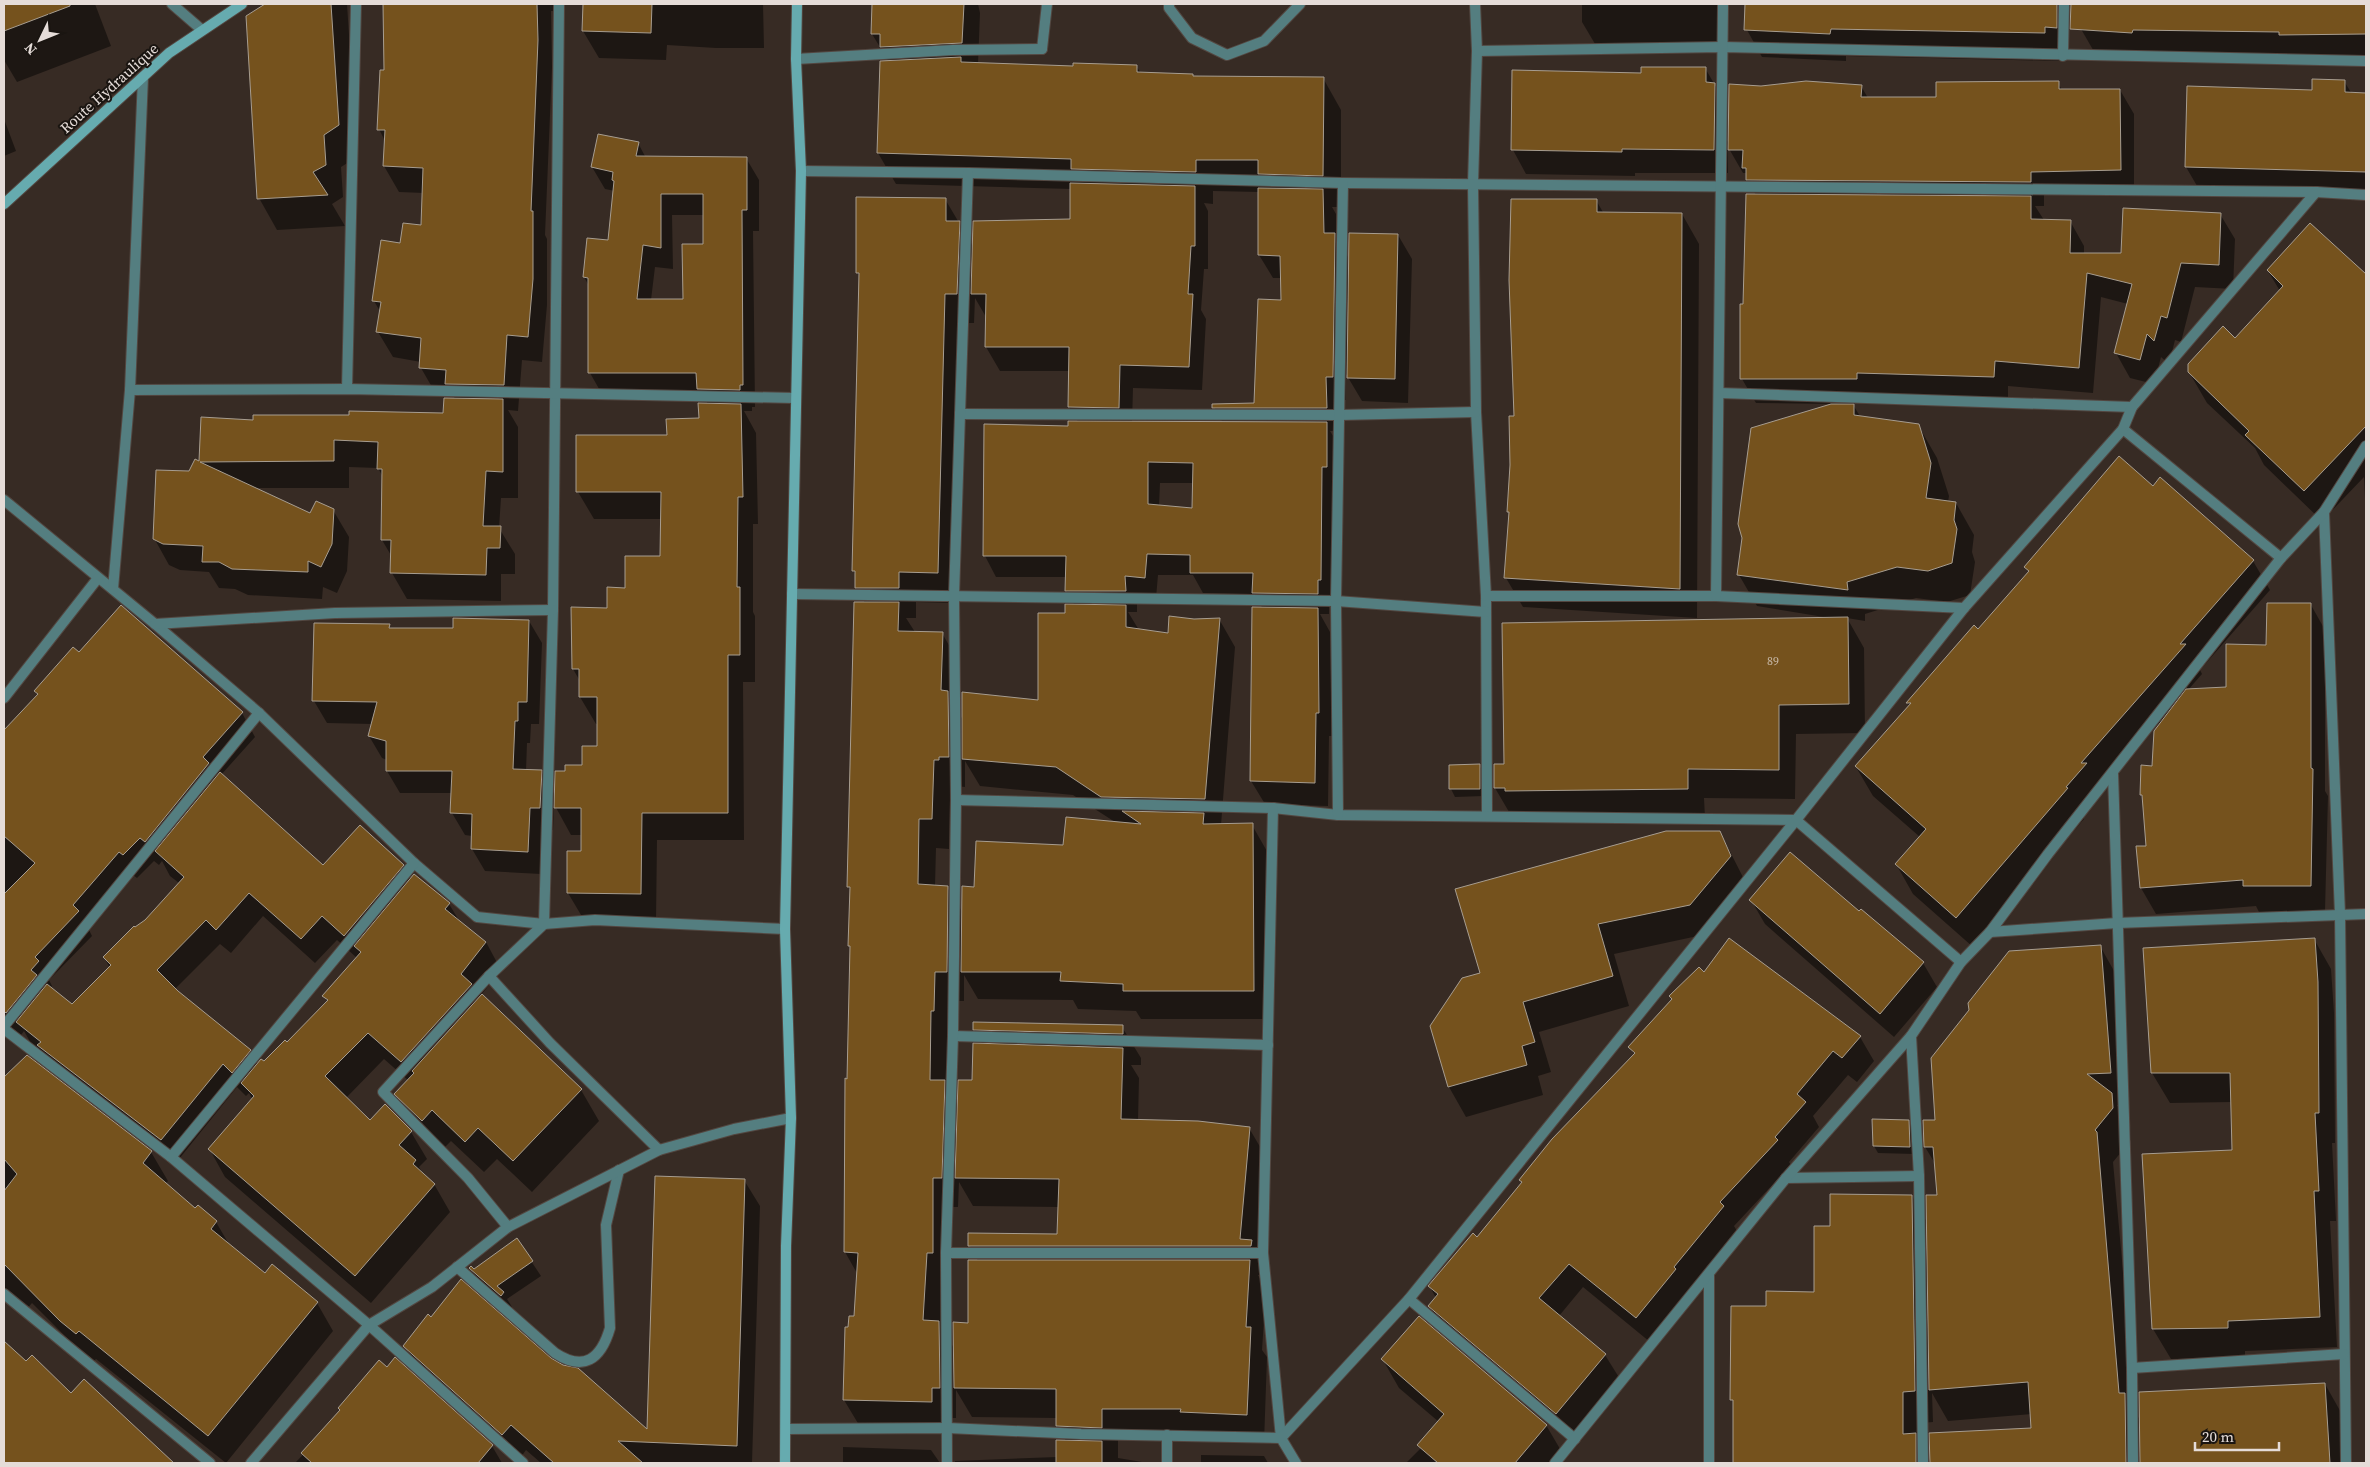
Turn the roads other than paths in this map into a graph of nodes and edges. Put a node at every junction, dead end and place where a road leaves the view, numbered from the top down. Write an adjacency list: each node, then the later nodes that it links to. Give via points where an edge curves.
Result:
1 (172, 4): 12 (street)
2 (242, 4): 12 (main road, Route Hydraulique)
3 (356, 4): 27 (street)
4 (559, 4): 30 (street)
5 (797, 4): 16 (main road)
6 (1047, 4): 16 (street, via 1042,49)
7 (1169, 4): 8 (street, via 1192,38 1227,55 1264,41)
8 (1300, 4)
9 (1475, 4): 14 (street)
10 (1723, 4): 13 (street)
11 (2064, 4): 15 (street)
12 (202, 30): 18 (main road, Route Hydraulique, via 169,53)
13 (1722, 47): 14 (street); 15 (street); 23 (street)
14 (1477, 51): 22 (street)
15 (2063, 56): 17 (street)
16 (796, 58): 19 (main road)
17 (2366, 61)
18 (143, 77): 26 (main road, Route Hydraulique); 28 (street)
19 (801, 171): 20 (street); 31 (main road)
20 (968, 173): 21 (street); 34 (street)
21 (1343, 183): 22 (street); 35 (street)
22 (1473, 184): 23 (street); 33 (street)
23 (1722, 188): 24 (street); 29 (street)
24 (2316, 192): 25 (street); 32 (street)
25 (2366, 195)
26 (4, 204)
27 (347, 389): 28 (street); 30 (street)
28 (130, 390): 42 (street)
29 (1718, 393): 32 (street); 46 (street)
30 (555, 394): 31 (street); 49 (street)
31 (795, 398): 43 (main road)
32 (2132, 407): 36 (street)
33 (1476, 412): 35 (street); 45 (street)
34 (960, 414): 35 (street); 44 (street)
35 (1339, 415): 47 (street)
36 (2123, 429): 40 (street); 48 (street)
37 (2366, 446): 39 (street)
38 (4, 500): 41 (street)
39 (2324, 512): 40 (street); 61 (street)
40 (2281, 558): 54 (street)
41 (98, 578): 42 (street); 52 (street)
42 (113, 589): 51 (street)
43 (792, 594): 44 (street); 65 (main road)
44 (954, 596): 47 (street); 55 (street)
45 (1486, 596): 46 (street); 50 (street)
46 (1716, 596): 48 (street)
47 (1336, 602): 50 (street); 57 (street)
48 (1964, 608): 59 (street)
49 (552, 610): 51 (street, via 335,613); 64 (street)
50 (1486, 612): 58 (street)
51 (155, 624): 53 (street)
52 (4, 698)
53 (259, 714): 60 (street); 69 (street)
54 (2113, 772): 63 (street); 66 (street)
55 (956, 800): 56 (street); 70 (street)
56 (1273, 808): 57 (street); 72 (street)
57 (1338, 815): 58 (street)
58 (1486, 816): 59 (street)
59 (1796, 820): 67 (street); 85 (street)
60 (414, 863): 64 (street, via 477,917); 75 (street)
61 (2340, 914): 62 (street); 63 (street); 87 (street)
62 (2366, 914)
63 (2117, 923): 66 (street); 88 (street)
64 (544, 924): 65 (street, via 595,920); 68 (street)
65 (785, 929): 73 (main road)
66 (1990, 932): 67 (street)
67 (1962, 962): 71 (street)
68 (489, 976): 74 (street, via 550,1043); 79 (street, via 383,1092 468,1178)
69 (4, 1027): 75 (street)
70 (953, 1036): 72 (street); 80 (street)
71 (1911, 1036): 77 (street); 78 (street)
72 (1268, 1045): 81 (street)
73 (792, 1118): 74 (street, via 734,1129); 90 (main road, via 786,1246)
74 (659, 1150): 76 (street)
75 (171, 1157): 86 (street)
76 (619, 1170): 79 (street); 82 (street, via 606,1225 610,1328 606,1343 588,1360 578,1363 567,1361 555,1353)
77 (1919, 1176): 78 (street); 103 (street)
78 (1786, 1178): 83 (street)
79 (508, 1227): 82 (street)
80 (946, 1253): 81 (street); 89 (street)
81 (1263, 1253): 92 (street)
82 (457, 1267): 86 (street, via 432,1287)
83 (1709, 1275): 93 (street); 102 (street)
84 (4, 1294): 94 (street)
85 (1408, 1300): 92 (street); 93 (street)
86 (369, 1325): 95 (street); 96 (street)
87 (2344, 1354): 88 (street); 105 (street)
88 (2132, 1368): 104 (street)
89 (948, 1428): 90 (street); 91 (street); 98 (street)
90 (786, 1429): 97 (main road)
91 (1167, 1435): 92 (street); 99 (street)
92 (1281, 1438): 100 (street)
93 (1575, 1439): 101 (street)
94 (210, 1463)
95 (251, 1463)
96 (523, 1463)
97 (785, 1463)
98 (947, 1463)
99 (1167, 1463)
100 (1296, 1463)
101 (1555, 1463)
102 (1709, 1463)
103 (1923, 1463)
104 (2133, 1463)
105 (2346, 1463)

